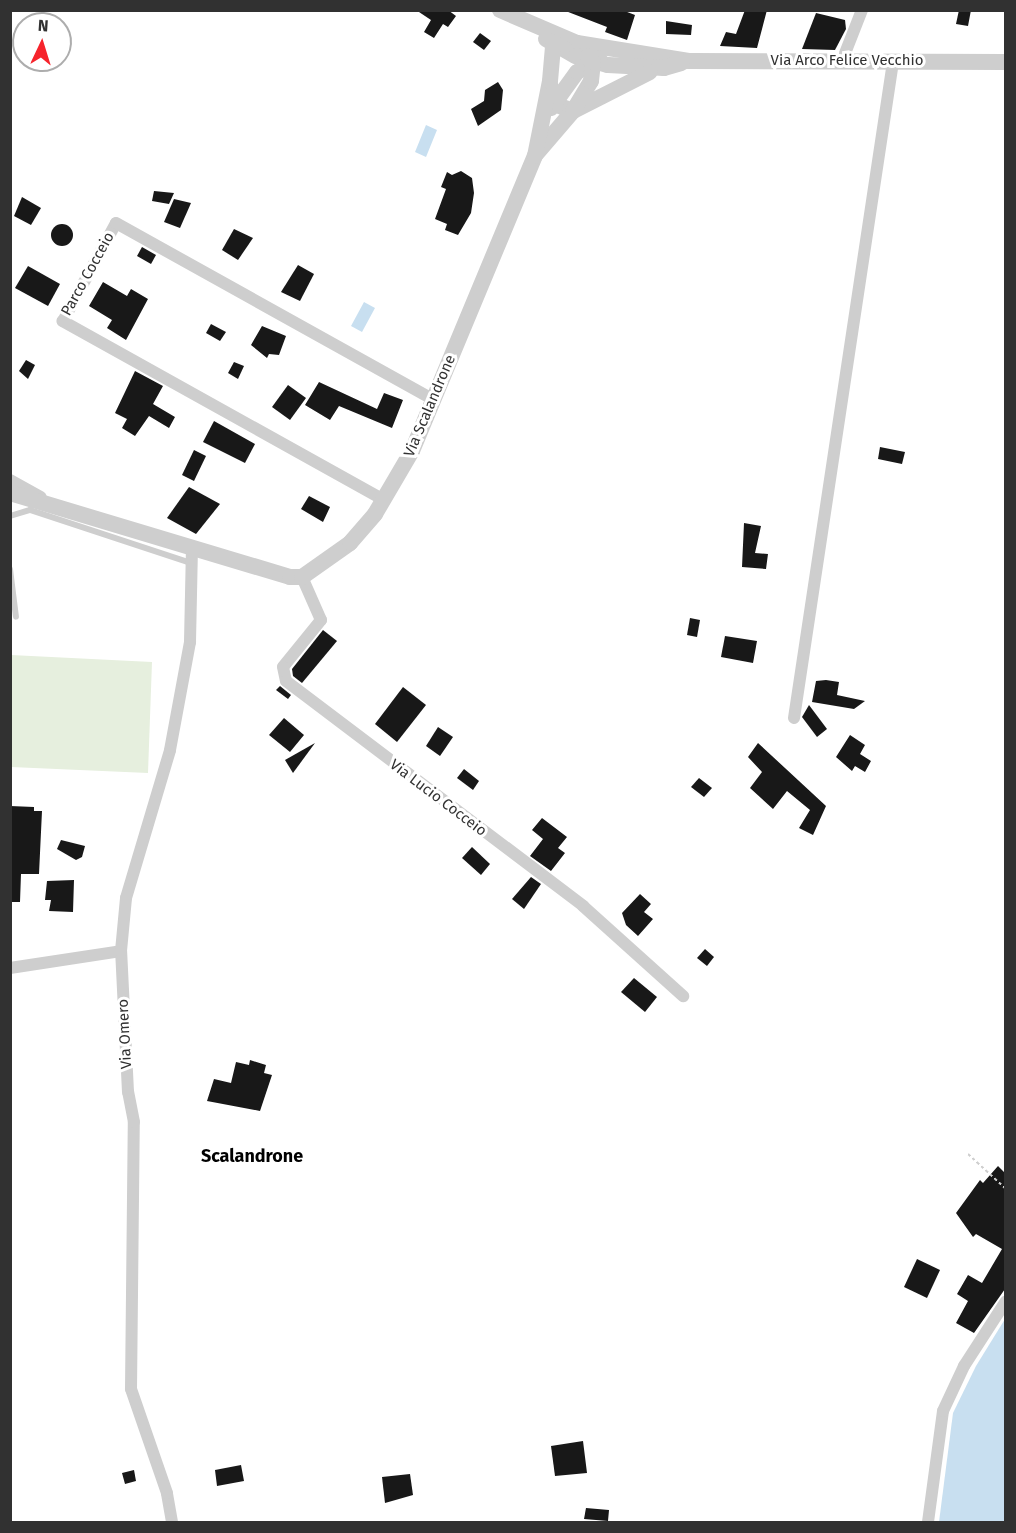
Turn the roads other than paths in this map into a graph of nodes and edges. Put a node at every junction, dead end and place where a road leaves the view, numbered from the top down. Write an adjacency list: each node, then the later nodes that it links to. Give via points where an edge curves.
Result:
1 (500, 10): 3 (street)
2 (862, 10): 8 (street)
3 (532, 27): 4 (street); 5 (street)
4 (577, 43): 6 (street); 9 (street)
5 (553, 44): 9 (street); 13 (street)
6 (635, 55): 7 (street); 9 (street)
7 (689, 61): 8 (street, Via Arco Felice Vecchio); 12 (street)
8 (842, 61): 10 (street, Via Arco Felice Vecchio)
9 (593, 62): 12 (street); 14 (street, via 577,72); 15 (street, via 591,81)
10 (893, 62): 11 (street, Via Arco Felice Vecchio); 28 (street)
11 (1005, 62)
12 (664, 68): 15 (street, via 638,76)
13 (550, 81): 14 (street); 16 (street)
14 (555, 101): 15 (street, via 561,110); 16 (street)
15 (573, 111): 17 (street)
16 (541, 128): 17 (street)
17 (535, 156): 18 (street, Via Scalandrone)
18 (434, 400): 21 (street, Via Scalandrone, via 412,451); 21 (street, Parco Cocceio, via 116,223 63,321)
19 (10, 480): 22 (street)
20 (10, 492): 22 (street)
21 (384, 500): 26 (street, Via Scalandrone, via 350,543)
22 (49, 502): 24 (street)
23 (10, 516): 24 (lane, via 30,510)
24 (192, 555): 26 (street); 29 (street, Via Omero, via 190,642 170,750 126,898)
25 (10, 569): 27 (lane)
26 (302, 577): 31 (street, Via Lucio Cocceio, via 321,620 283,668 286,681 583,906)
27 (16, 617)
28 (794, 718)
29 (121, 951): 30 (street); 33 (street, Via Omero, via 128,1092 134,1122 131,1389 167,1493)
30 (10, 968)
31 (683, 996)
32 (1005, 1301): 34 (street, via 964,1366 943,1411)
33 (172, 1522)
34 (928, 1522)

